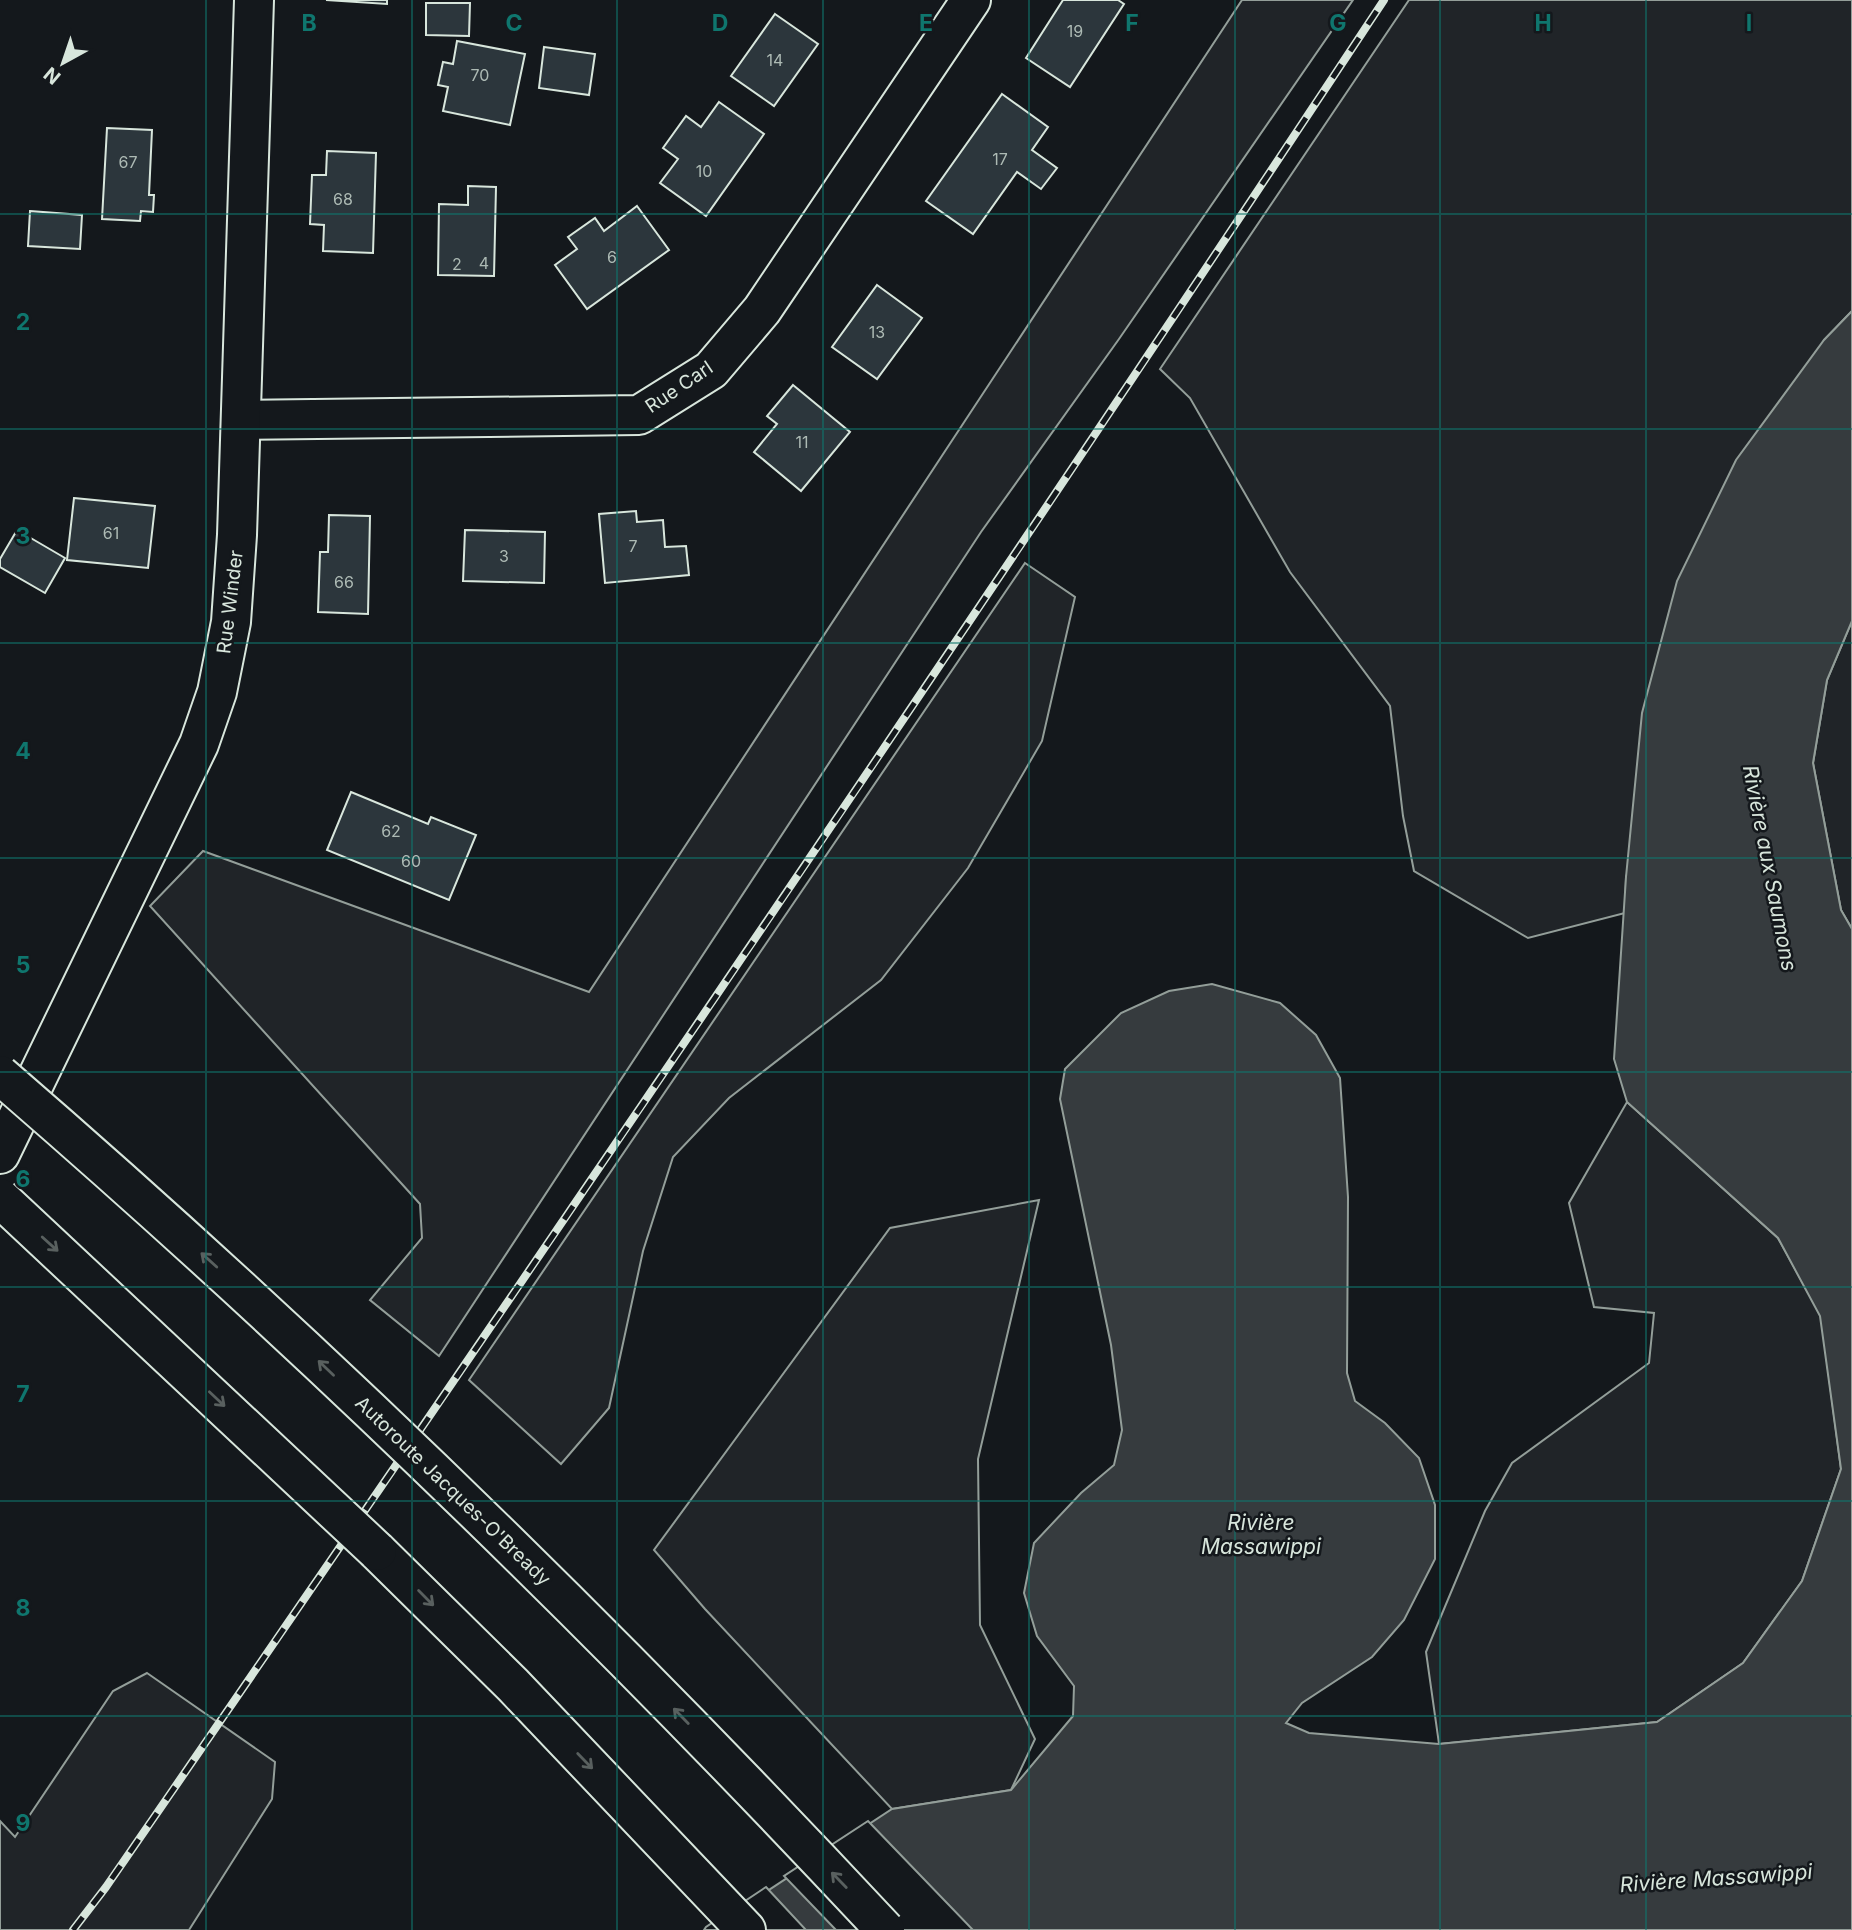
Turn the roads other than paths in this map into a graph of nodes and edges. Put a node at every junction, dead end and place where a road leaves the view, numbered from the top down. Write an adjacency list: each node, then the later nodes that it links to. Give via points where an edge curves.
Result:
1 (254, 0): 3 (main road, Rue Winder)
2 (971, 0): 3 (main road, Rue Carl, via 762,310 710,370 639,415)
3 (242, 420): 5 (main road, Rue Winder, via 231,622 217,692 164,821)
4 (0, 1074): 8 (main road, Autoroute Jacques-O'Bready, one-way to 4, bridge, via 494,1529 259,1306)
5 (0, 1154)
6 (0, 1198): 7 (main road, one-way to 7, bridge, via 412,1584)
7 (746, 1930)
8 (885, 1930)

